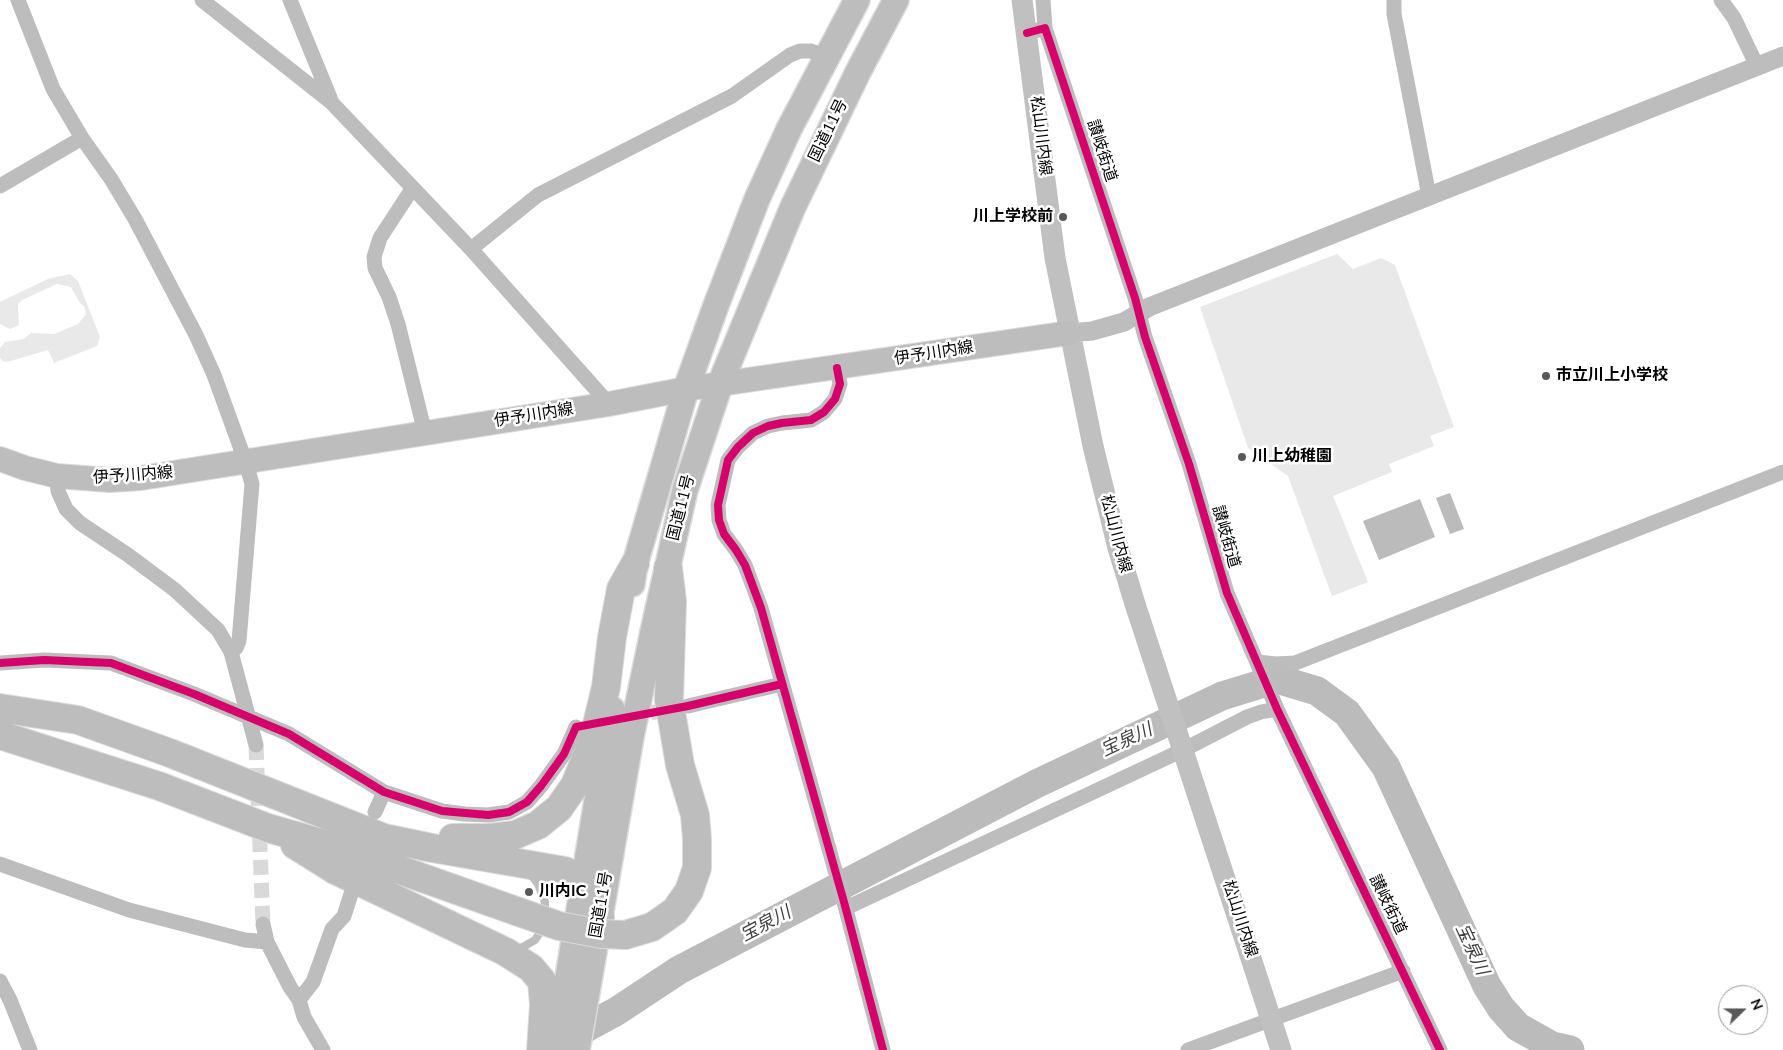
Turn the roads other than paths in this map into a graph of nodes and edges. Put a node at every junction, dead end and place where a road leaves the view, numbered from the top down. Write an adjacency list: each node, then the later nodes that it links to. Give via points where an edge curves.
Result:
1 (18, 0): 15 (street, via 53,89)
2 (202, 0): 14 (street)
3 (290, 0): 14 (street)
4 (857, 0): 12 (highway, 国道11号)
5 (896, 0): 23 (highway, 国道11号, via 792,209)
6 (1022, 0): 10 (main road, 松山川内線)
7 (1042, 0): 10 (street, 讃岐街道)
8 (1394, 0): 18 (street)
9 (1720, 0): 13 (street, via 1734,18)
10 (1036, 30): 20 (street, 讃岐街道); 21 (main road, 松山川内線, via 1055,258)
11 (1783, 56): 13 (street)
12 (826, 57): 19 (street, via 811,51 790,55 732,96 538,195); 24 (highway, 国道11号, via 757,199)
13 (1757, 66): 18 (street)
14 (331, 102): 17 (street)
15 (82, 138): 16 (street); 28 (street, via 135,219 196,335)
16 (0, 186)
17 (412, 189): 19 (street); 26 (street, via 380,238 374,257 375,268 398,324)
18 (1429, 196): 20 (street)
19 (471, 250): 25 (street)
20 (1140, 313): 21 (street, via 1124,322 1092,331); 35 (street, 讃岐街道, via 1227,593)
21 (1069, 333): 22 (main road, 伊予川内線); 45 (main road, 松山川内線, via 1092,446 1118,548)
22 (837, 368): 23 (main road, 伊予川内線); 36 (street, via 840,384 835,399 824,412 811,420 768,426 753,433 738,447 728,460 718,505 724,534 753,584)
23 (720, 384): 24 (main road, 伊予川内線); 32 (highway, 国道11号, via 686,490)
24 (686, 389): 25 (main road, 伊予川内線); 31 (highway, 国道11号)
25 (609, 404): 26 (main road, 伊予川内線)
26 (425, 433): 28 (main road, 伊予川内線)
27 (0, 459): 30 (main road, 伊予川内線)
28 (246, 463): 30 (main road, 伊予川内線, via 141,478 110,480); 33 (street, via 252,484 239,641)
29 (1783, 472): 35 (street, via 1301,660)
30 (57, 476): 33 (street, via 58,491 66,509 80,523 175,590 218,630)
31 (635, 564): 50 (highway, via 621,589 606,687 593,741 575,785 559,808 538,825 515,835); 53 (highway, 国道11号)
32 (668, 568): 49 (highway, bridge, via 672,601 669,700 680,765 695,815 697,868 689,891 675,911 652,927 625,935 559,926 338,848); 56 (highway, 国道11号, via 631,737)
33 (231, 652): 40 (street)
34 (0, 663): 40 (street, via 44,660 111,663)
35 (1258, 666): 38 (street, 讃岐街道)
36 (782, 684): 37 (street); 55 (street)
37 (688, 706)
38 (1276, 706): 45 (street); 60 (street, 讃岐街道)
39 (0, 708): 50 (highway, via 78,720)
40 (249, 716): 44 (street); 47 (street, via 289,734)
41 (576, 727): 47 (street, via 564,754 541,786 527,802 509,812 488,816 442,811)
42 (0, 735): 43 (highway)
43 (36, 745): 46 (highway); 49 (highway, via 159,786)
44 (256, 745)
45 (1181, 745): 55 (street); 63 (main road, 松山川内線)
46 (0, 748)
47 (384, 792): 48 (street)
48 (375, 812)
49 (268, 828): 59 (highway, via 335,870)
50 (384, 838): 51 (highway)
51 (516, 861): 53 (highway, via 565,871); 59 (lane, via 538,884 544,902 545,925 535,940)
52 (0, 864): 58 (street, via 129,910 245,940)
53 (583, 879): 56 (highway, via 596,892); 64 (highway, 国道11号)
54 (351, 894): 62 (street, via 344,916 332,929 313,982)
55 (845, 905): 68 (street)
56 (600, 918): 67 (highway, 国道11号)
57 (264, 924): 58 (street)
58 (267, 942): 62 (street)
59 (506, 952): 64 (highway, via 532,968 542,981)
60 (1403, 971): 63 (street); 71 (street, 讃岐街道)
61 (0, 981): 65 (street)
62 (299, 1000): 66 (street, via 304,1017)
63 (1272, 1020): 69 (street); 70 (main road, 松山川内線)
64 (549, 1042)
65 (30, 1050)
66 (323, 1050)
67 (577, 1050)
68 (883, 1050)
69 (1188, 1050)
70 (1281, 1050)
71 (1440, 1050)

